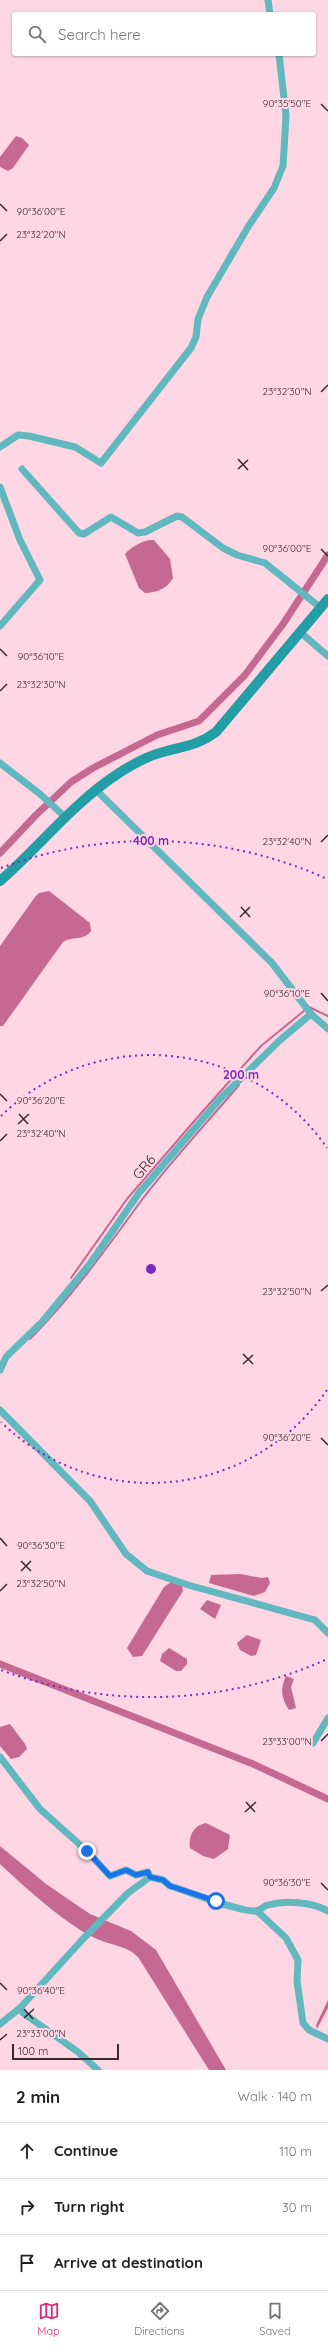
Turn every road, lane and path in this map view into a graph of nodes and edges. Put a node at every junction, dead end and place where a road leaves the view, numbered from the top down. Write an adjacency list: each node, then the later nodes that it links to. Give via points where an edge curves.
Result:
1 (268, 0): 2 (street)
2 (270, 12)
3 (278, 56): 4 (street, via 286,116 281,172 274,188 248,227 201,309 196,337 191,348 101,463 75,447 30,436 18,435)
4 (0, 447)
5 (22, 469): 8 (street, via 79,533 84,534 111,517 138,533 178,516 182,517 223,548 264,563)
6 (0, 488): 9 (street, via 20,540 40,580)
7 (328, 599): 8 (main road)
8 (321, 608): 10 (main road)
9 (0, 626)
10 (300, 632): 11 (street); 13 (main road, via 210,736 194,745 141,760)
11 (328, 656)
12 (0, 763): 14 (street)
13 (96, 790): 14 (main road); 16 (street, via 272,963)
14 (63, 815): 15 (main road)
15 (0, 881)
16 (311, 1014): 17 (street); 18 (street, GR6, via 274,1046 188,1136 139,1194 89,1265 42,1322 6,1358)
17 (328, 1029)
18 (0, 1370)
19 (0, 1410): 20 (street, via 90,1501 126,1554 147,1571 314,1620)
20 (328, 1633)
21 (328, 1718): 22 (street)
22 (326, 1728): 23 (street)
23 (313, 1743)
24 (0, 1757): 25 (street, via 40,1809 87,1851 108,1874 113,1876 126,1870 136,1875 148,1872)
25 (150, 1877): 26 (street, via 232,1907); 28 (street, via 128,1893 104,1917)
26 (257, 1910): 27 (street, via 269,1904 282,1903 316,1906); 30 (street, via 286,1938 298,1960 297,1981 303,2022 309,2030)
27 (328, 1911)
28 (20, 2008): 29 (street); 31 (street, via 23,2013 78,2052)
29 (0, 2024)
30 (328, 2039)
31 (98, 2070)

